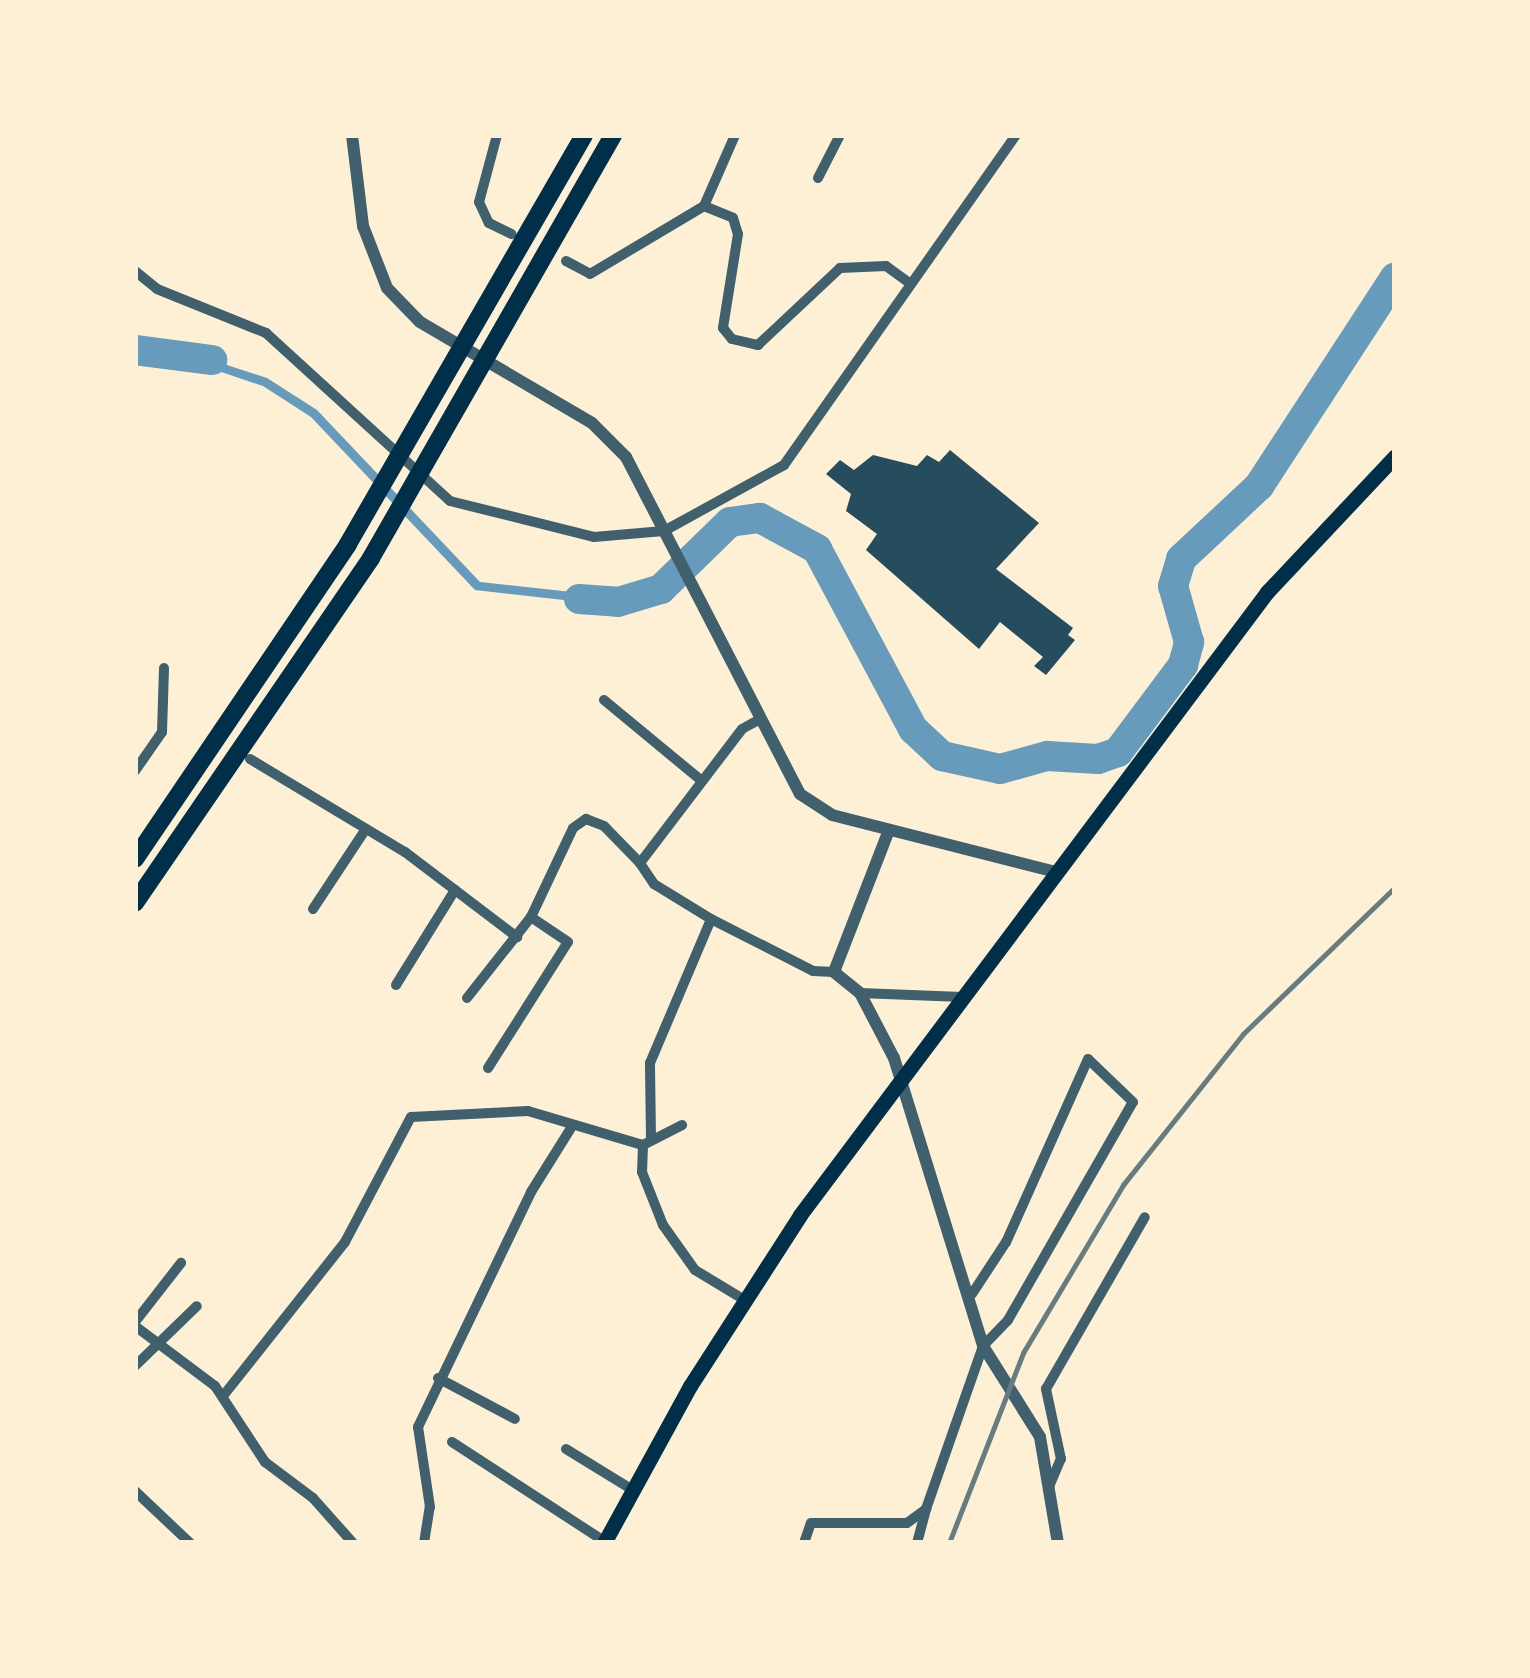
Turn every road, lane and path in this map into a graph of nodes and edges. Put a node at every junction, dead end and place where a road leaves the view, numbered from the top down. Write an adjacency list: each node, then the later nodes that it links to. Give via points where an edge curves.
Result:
1 (352, 135): 15 (street, via 363,226 387,288 420,322 592,423 626,457)
2 (497, 135): 10 (street, via 478,202 489,223)
3 (584, 135): 10 (highway)
4 (613, 135): 11 (highway)
5 (735, 135): 9 (street)
6 (840, 135): 8 (street)
7 (1016, 135): 13 (street, via 967,214)
8 (818, 178)
9 (704, 206): 11 (street, via 590,274); 13 (street, via 733,218 739,233 723,328 732,339 758,345 840,268 886,266)
10 (519, 239): 24 (highway, via 348,544)
11 (557, 260): 28 (highway, via 371,558)
12 (135, 271): 15 (street, via 157,289 266,333 450,501 594,537)
13 (909, 284): 15 (street, via 784,465)
14 (1395, 457): 26 (main road, via 1329,517 1267,592)
15 (667, 537): 18 (street)
16 (164, 668): 20 (street, via 162,732)
17 (604, 700): 21 (street)
18 (758, 720): 21 (street); 23 (street, via 800,794 832,815)
19 (250, 759): 22 (street)
20 (135, 771)
21 (702, 782): 25 (street)
22 (365, 830): 27 (street); 29 (street)
23 (889, 830): 26 (street); 33 (street)
24 (135, 859)
25 (640, 863): 30 (street, via 586,819 573,829); 31 (street, via 654,884)
26 (1055, 872): 36 (main road)
27 (455, 890): 32 (street); 34 (street)
28 (135, 903)
29 (313, 909)
30 (532, 917): 32 (street); 38 (street, via 568,942)
31 (711, 920): 33 (street, via 813,971); 42 (street, via 650,1063)
32 (517, 938): 37 (street)
33 (834, 972): 35 (street)
34 (395, 985)
35 (860, 993): 36 (street); 39 (street)
36 (962, 997): 39 (main road)
37 (467, 998)
38 (488, 1068)
39 (902, 1078): 45 (street); 46 (main road)
40 (682, 1125): 42 (street)
41 (571, 1128): 42 (street); 52 (street); 53 (street, via 528,1111 412,1117 345,1242)
42 (647, 1142): 46 (street, via 642,1172 662,1225 695,1270)
43 (1145, 1217): 58 (street, via 1046,1389 1061,1459)
44 (181, 1263): 48 (street)
45 (972, 1294): 50 (street); 50 (street, via 1006,1242 1088,1059 1133,1102 1008,1320)
46 (743, 1299): 57 (main road)
47 (197, 1306): 49 (street)
48 (135, 1324): 49 (street)
49 (158, 1342): 51 (street); 53 (street)
50 (983, 1346): 58 (street, via 1029,1420 1047,1462); 60 (street)
51 (135, 1366)
52 (438, 1378): 54 (street); 64 (street, via 418,1427 430,1507)
53 (223, 1396): 63 (street, via 265,1462 314,1498)
54 (515, 1419)
55 (452, 1442): 61 (street)
56 (566, 1449): 57 (street)
57 (631, 1490): 61 (main road)
58 (1047, 1490): 67 (street)
59 (135, 1491): 62 (street)
60 (926, 1509): 65 (street, via 907,1523 811,1523); 66 (street)
61 (605, 1542)
62 (190, 1543)
63 (352, 1543)
64 (424, 1543)
65 (803, 1543)
66 (917, 1543)
67 (1058, 1543)

